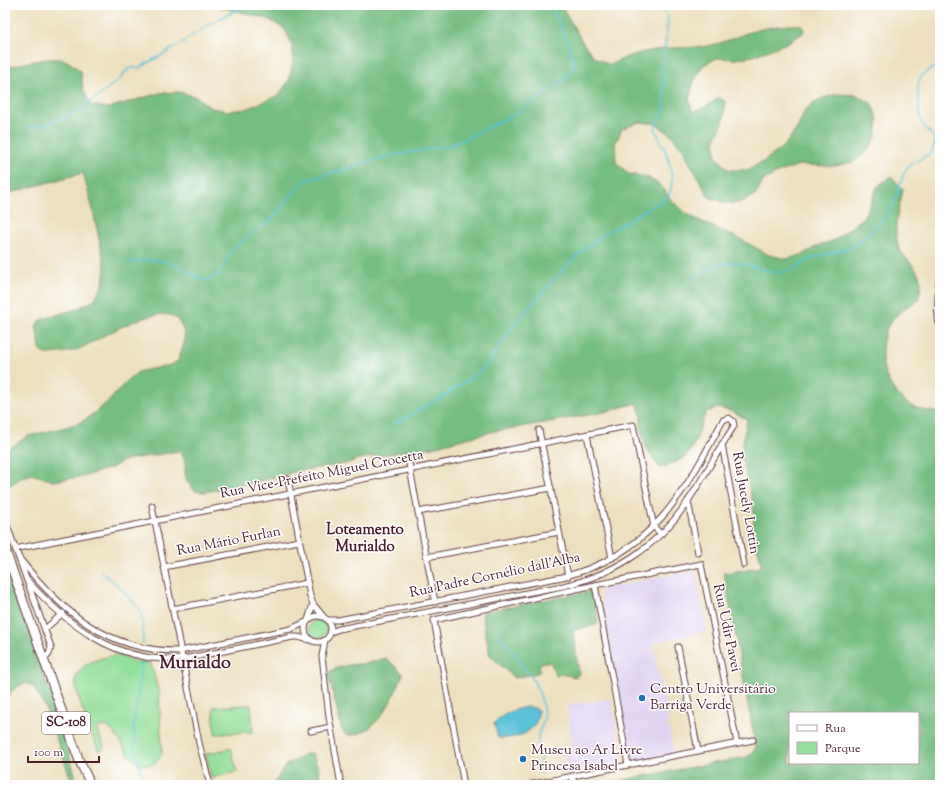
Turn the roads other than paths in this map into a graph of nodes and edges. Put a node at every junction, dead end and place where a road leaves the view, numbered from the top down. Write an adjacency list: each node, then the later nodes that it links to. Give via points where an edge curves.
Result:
1 (940, 285): 2 (main road)
2 (940, 322)
3 (539, 430): 5 (street)
4 (587, 435): 5 (street, Rua Vice-Prefeito Miguel Crocetta); 17 (street, Rua Vice-Prefeito Miguel Crocetta, via 633,425); 26 (street)
5 (542, 444): 8 (street, Rua Vice-Prefeito Miguel Crocetta); 10 (street)
6 (722, 444): 12 (street, Rua Padre Cornélio dall'Alba); 17 (street, Rua Padre Cornélio dall'Alba, via 734,426 730,418 723,420 684,490); 27 (street, Rua Jucely Lottin)
7 (408, 458): 8 (street)
8 (410, 470): 11 (street, Rua Vice-Prefeito Miguel Crocetta); 14 (street)
9 (288, 479): 11 (street)
10 (550, 488): 14 (street); 18 (street)
11 (290, 494): 16 (street, Rua Vice-Prefeito Miguel Crocetta); 20 (street)
12 (688, 501): 19 (street, Rua Padre Cornélio dall'Alba); 23 (street)
13 (152, 506): 16 (street)
14 (418, 512): 24 (street)
15 (5, 520): 22 (street)
16 (155, 521): 22 (street, Rua Vice-Prefeito Miguel Crocetta); 28 (street)
17 (654, 527): 19 (street); 26 (street, Rua Padre Cornélio dall'Alba)
18 (559, 532): 24 (street); 29 (street)
19 (661, 534): 42 (street, Rua Padre Cornélio dall'Alba, via 623,564 583,581)
20 (299, 541): 28 (street, Rua Mário Furlan); 31 (street)
21 (5, 549): 49 (main road, SC-108)
22 (16, 549): 25 (street)
23 (698, 553)
24 (427, 557): 33 (street)
25 (19, 558): 30 (street); 35 (street)
26 (612, 558): 29 (street, Rua Padre Cornélio dall'Alba)
27 (744, 565)
28 (164, 566): 36 (street)
29 (568, 576): 33 (street, Rua Padre Cornélio dall'Alba)
30 (27, 580): 37 (street); 41 (street)
31 (307, 583): 34 (street); 36 (street)
32 (595, 585): 53 (street, Rua Udir Pavei, via 701,564); 55 (street); 60 (street, via 434,620)
33 (435, 602): 39 (street, Rua Padre Cornélio dall'Alba)
34 (313, 604): 38 (street); 40 (street)
35 (66, 609): 37 (street); 46 (street, via 88,626 119,641 154,650)
36 (172, 609): 46 (street)
37 (61, 615): 41 (street); 48 (street, via 95,639 112,647 152,658)
38 (322, 616): 39 (street); 40 (street, via 313,616)
39 (328, 620): 42 (street)
40 (307, 621): 43 (street, via 305,632); 46 (street, via 291,629)
41 (45, 630): 49 (street, via 51,647)
42 (331, 632): 44 (street)
43 (312, 640): 44 (street); 47 (street); 48 (street, via 293,637)
44 (325, 640): 47 (street)
45 (678, 647): 54 (street)
46 (180, 651): 48 (street)
47 (322, 656): 50 (street)
48 (182, 659): 58 (street)
49 (44, 660): 57 (main road, SC-108, via 79,760)
50 (331, 727): 51 (street); 59 (street)
51 (311, 731)
52 (753, 740): 53 (street)
53 (737, 743): 54 (street)
54 (698, 751): 55 (street)
55 (628, 765): 56 (street)
56 (572, 776): 61 (street); 62 (street)
57 (91, 785)
58 (210, 785)
59 (341, 785)
60 (464, 785)
61 (528, 785)
62 (575, 785)

